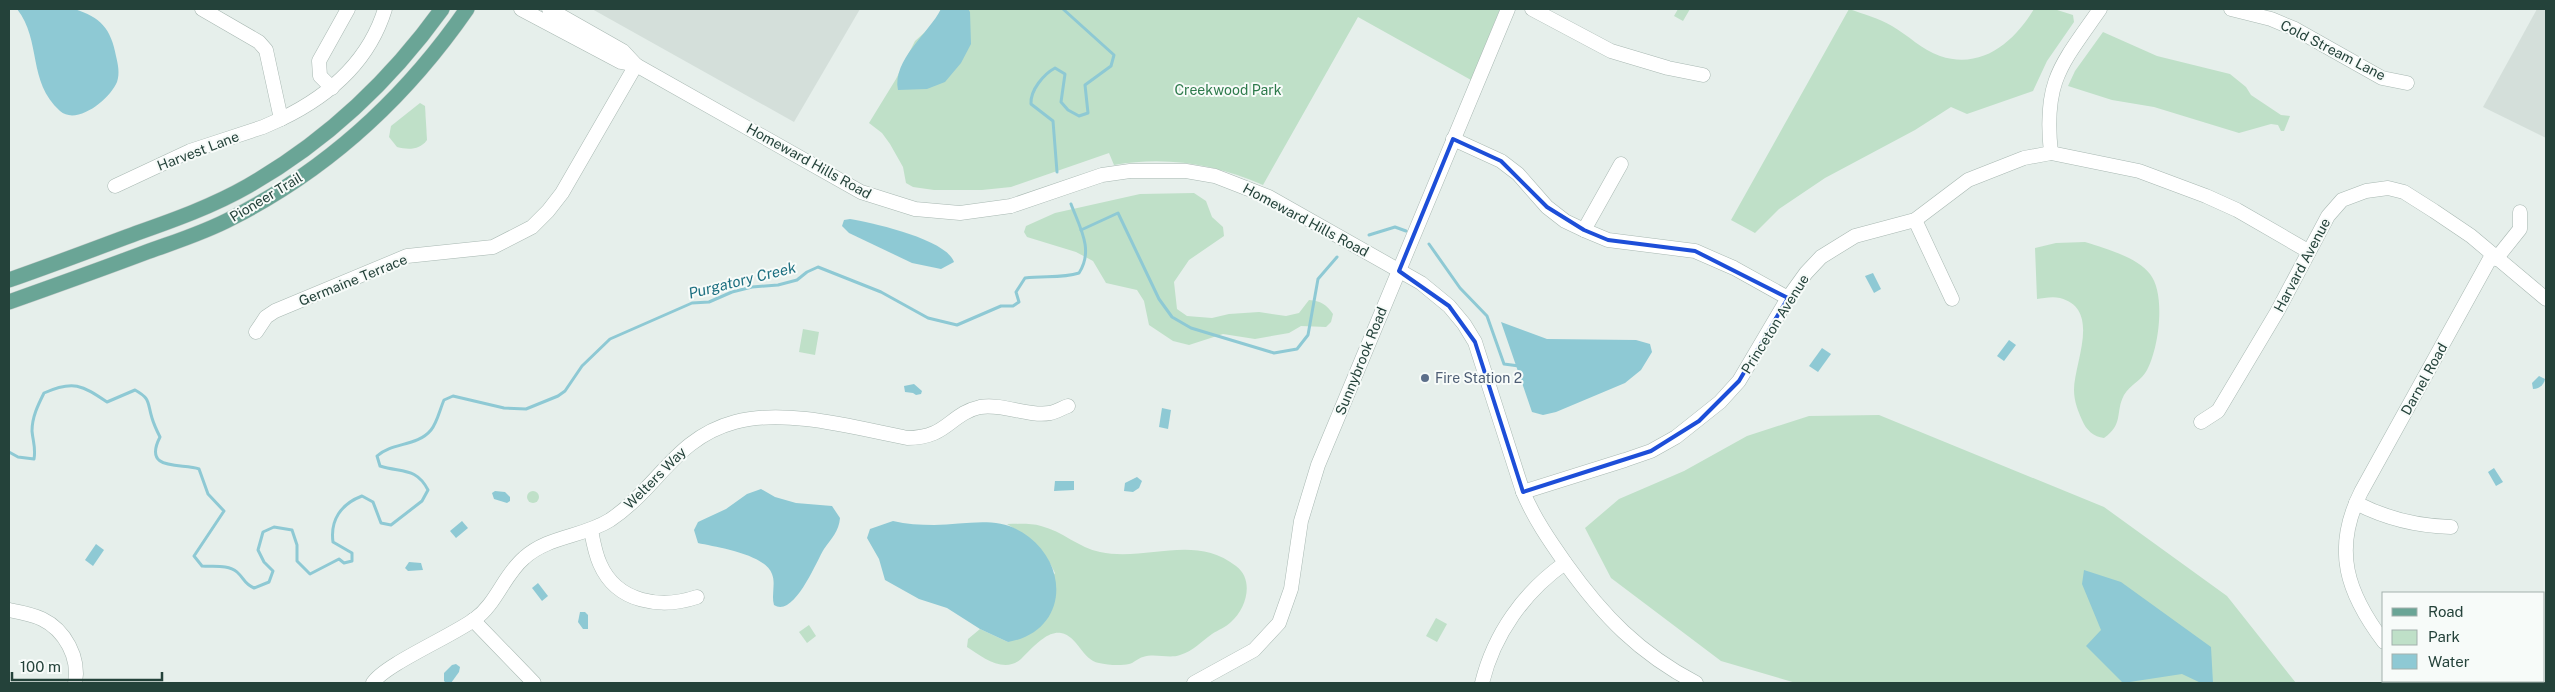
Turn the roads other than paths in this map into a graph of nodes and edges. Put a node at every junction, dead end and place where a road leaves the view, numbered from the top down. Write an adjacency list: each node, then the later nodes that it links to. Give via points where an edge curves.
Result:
1 (202, 9): 16 (street, via 259,42 266,50)
2 (348, 9): 15 (street, via 319,62 320,76)
3 (385, 9): 15 (street, Harvest Lane, via 363,53)
4 (442, 9): 27 (main road, Pioneer Trail, via 385,79 336,126 247,187 200,210)
5 (467, 9): 31 (main road, Pioneer Trail, via 433,55 388,106 339,149 282,189 232,218 187,238)
6 (521, 9): 12 (street, Homeward Hills Road, via 621,62)
7 (549, 9): 12 (street, Homeward Hills Road, via 623,51)
8 (1508, 9): 17 (street, Sunnybrook Road)
9 (1532, 9): 13 (street, via 1611,51)
10 (2100, 9): 18 (street, via 2066,57 2052,88 2047,123)
11 (2231, 9): 14 (street, Cold Stream Lane, via 2295,29 2382,78)
12 (636, 65): 26 (street, Homeward Hills Road, via 841,182 897,204 936,211 977,212 1011,206 1102,176 1130,171 1186,171 1215,176 1269,197); 32 (street, Germaine Terrace, via 562,193 532,227 493,247 406,256 275,311 266,317)
13 (1702, 75)
14 (2407, 83)
15 (332, 88): 16 (street, Harvest Lane, via 314,102)
16 (281, 119): 20 (street, Harvest Lane, via 190,151)
17 (1453, 140): 23 (street, via 1501,161 1518,174 1547,208); 26 (street, Sunnybrook Road)
18 (2051, 153): 22 (street, Princeton Avenue, via 2024,158 1968,180); 24 (street, Princeton Avenue, via 2139,171 2206,196)
19 (1620, 164): 23 (street)
20 (115, 186)
21 (2520, 212): 25 (street, Darnel Road, via 2520,229)
22 (1915, 220): 28 (street, Princeton Avenue, via 1856,236 1837,246 1821,257); 29 (street)
23 (1584, 230): 28 (street, via 1608,240 1695,251)
24 (2308, 251): 25 (street, Harvard Avenue, via 2328,216 2342,200 2366,191 2388,188 2404,192 2447,218); 34 (street, Harvard Avenue, via 2277,312 2218,411)
25 (2494, 257): 30 (street); 36 (street, Darnel Road)
26 (1399, 271): 35 (street, Homeward Hills Road, via 1427,287 1449,306 1475,342); 47 (street, Sunnybrook Road, via 1308,492 1291,589 1279,624 1254,650)
27 (9, 280)
28 (1788, 298): 35 (street, Princeton Avenue, via 1739,380 1699,421 1651,451)
29 (1952, 299)
30 (2546, 299)
31 (9, 302)
32 (256, 332)
33 (1068, 406): 38 (street, Welters Way, via 1049,413 981,407 935,434 921,438 782,417 737,421 697,438 629,507)
34 (2201, 422)
35 (1523, 492): 39 (street, Homeward Hills Road, via 1532,514)
36 (2356, 503): 37 (street, via 2409,524); 43 (street, Darnel Road, via 2346,536 2350,582 2358,604)
37 (2452, 527)
38 (591, 530): 40 (street, via 600,564 608,577 630,596 657,604 672,604); 42 (street, Welters Way, via 534,550 518,564 480,616)
39 (1565, 563): 48 (street, via 1537,586 1505,627 1492,651); 49 (street, Homeward Hills Road, via 1602,612 1628,639)
40 (698, 597)
41 (9, 610): 44 (street, via 41,618 53,625 79,662)
42 (473, 620): 45 (street, Welters Way, via 383,672); 46 (street)
43 (2382, 639)
44 (75, 683)
45 (373, 683)
46 (534, 683)
47 (1194, 683)
48 (1482, 683)
49 (1696, 683)

